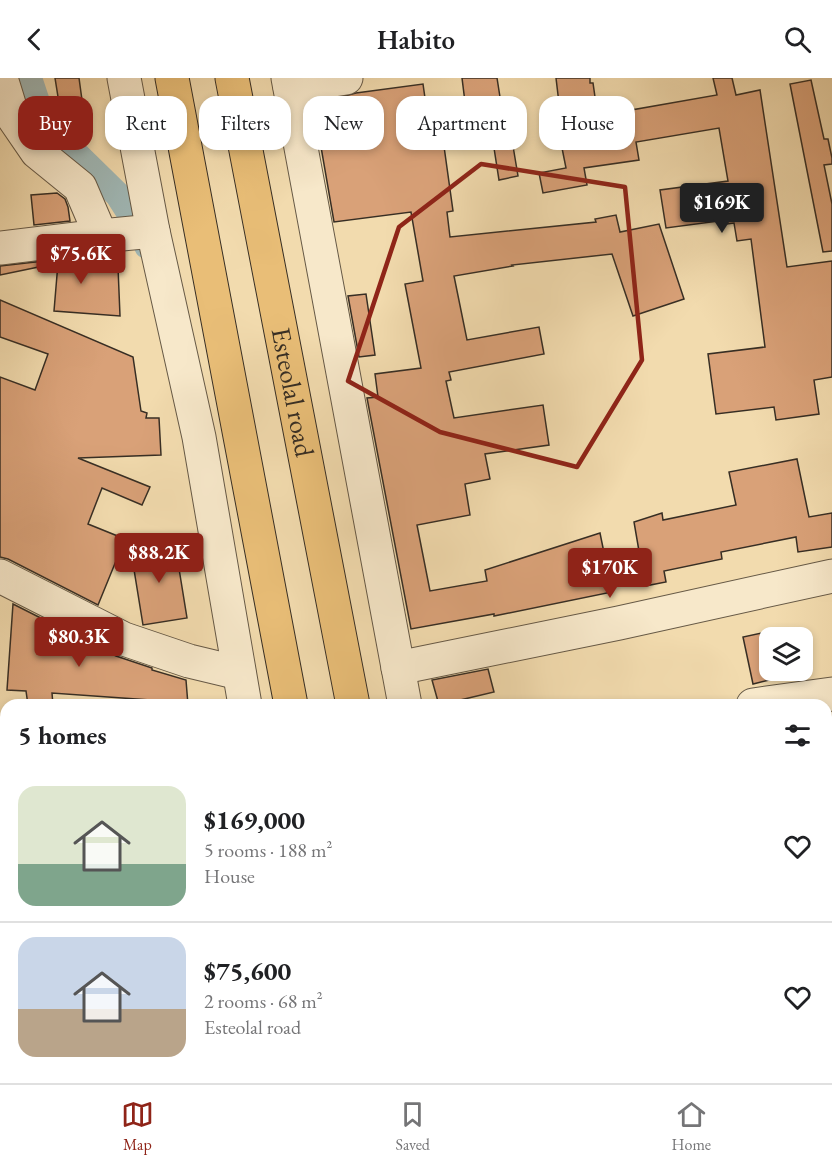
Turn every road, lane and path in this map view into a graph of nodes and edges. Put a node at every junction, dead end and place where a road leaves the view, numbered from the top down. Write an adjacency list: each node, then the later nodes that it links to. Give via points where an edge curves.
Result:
1 (1, 78): 8 (street, via 13,117 37,152 80,187)
2 (124, 78): 7 (street)
3 (172, 78): 16 (highway)
4 (232, 78): 17 (highway, Esteolal road)
5 (346, 78): 6 (street)
6 (289, 82): 12 (street)
7 (153, 231): 8 (street); 13 (street, via 199,436)
8 (111, 235): 9 (street)
9 (0, 248)
10 (0, 576): 13 (street, via 124,639)
11 (832, 576): 12 (street)
12 (398, 668): 18 (street)
13 (227, 670): 15 (street)
14 (832, 694): 19 (street)
15 (242, 699)
16 (290, 699)
17 (351, 699)
18 (404, 699)
19 (796, 699)

